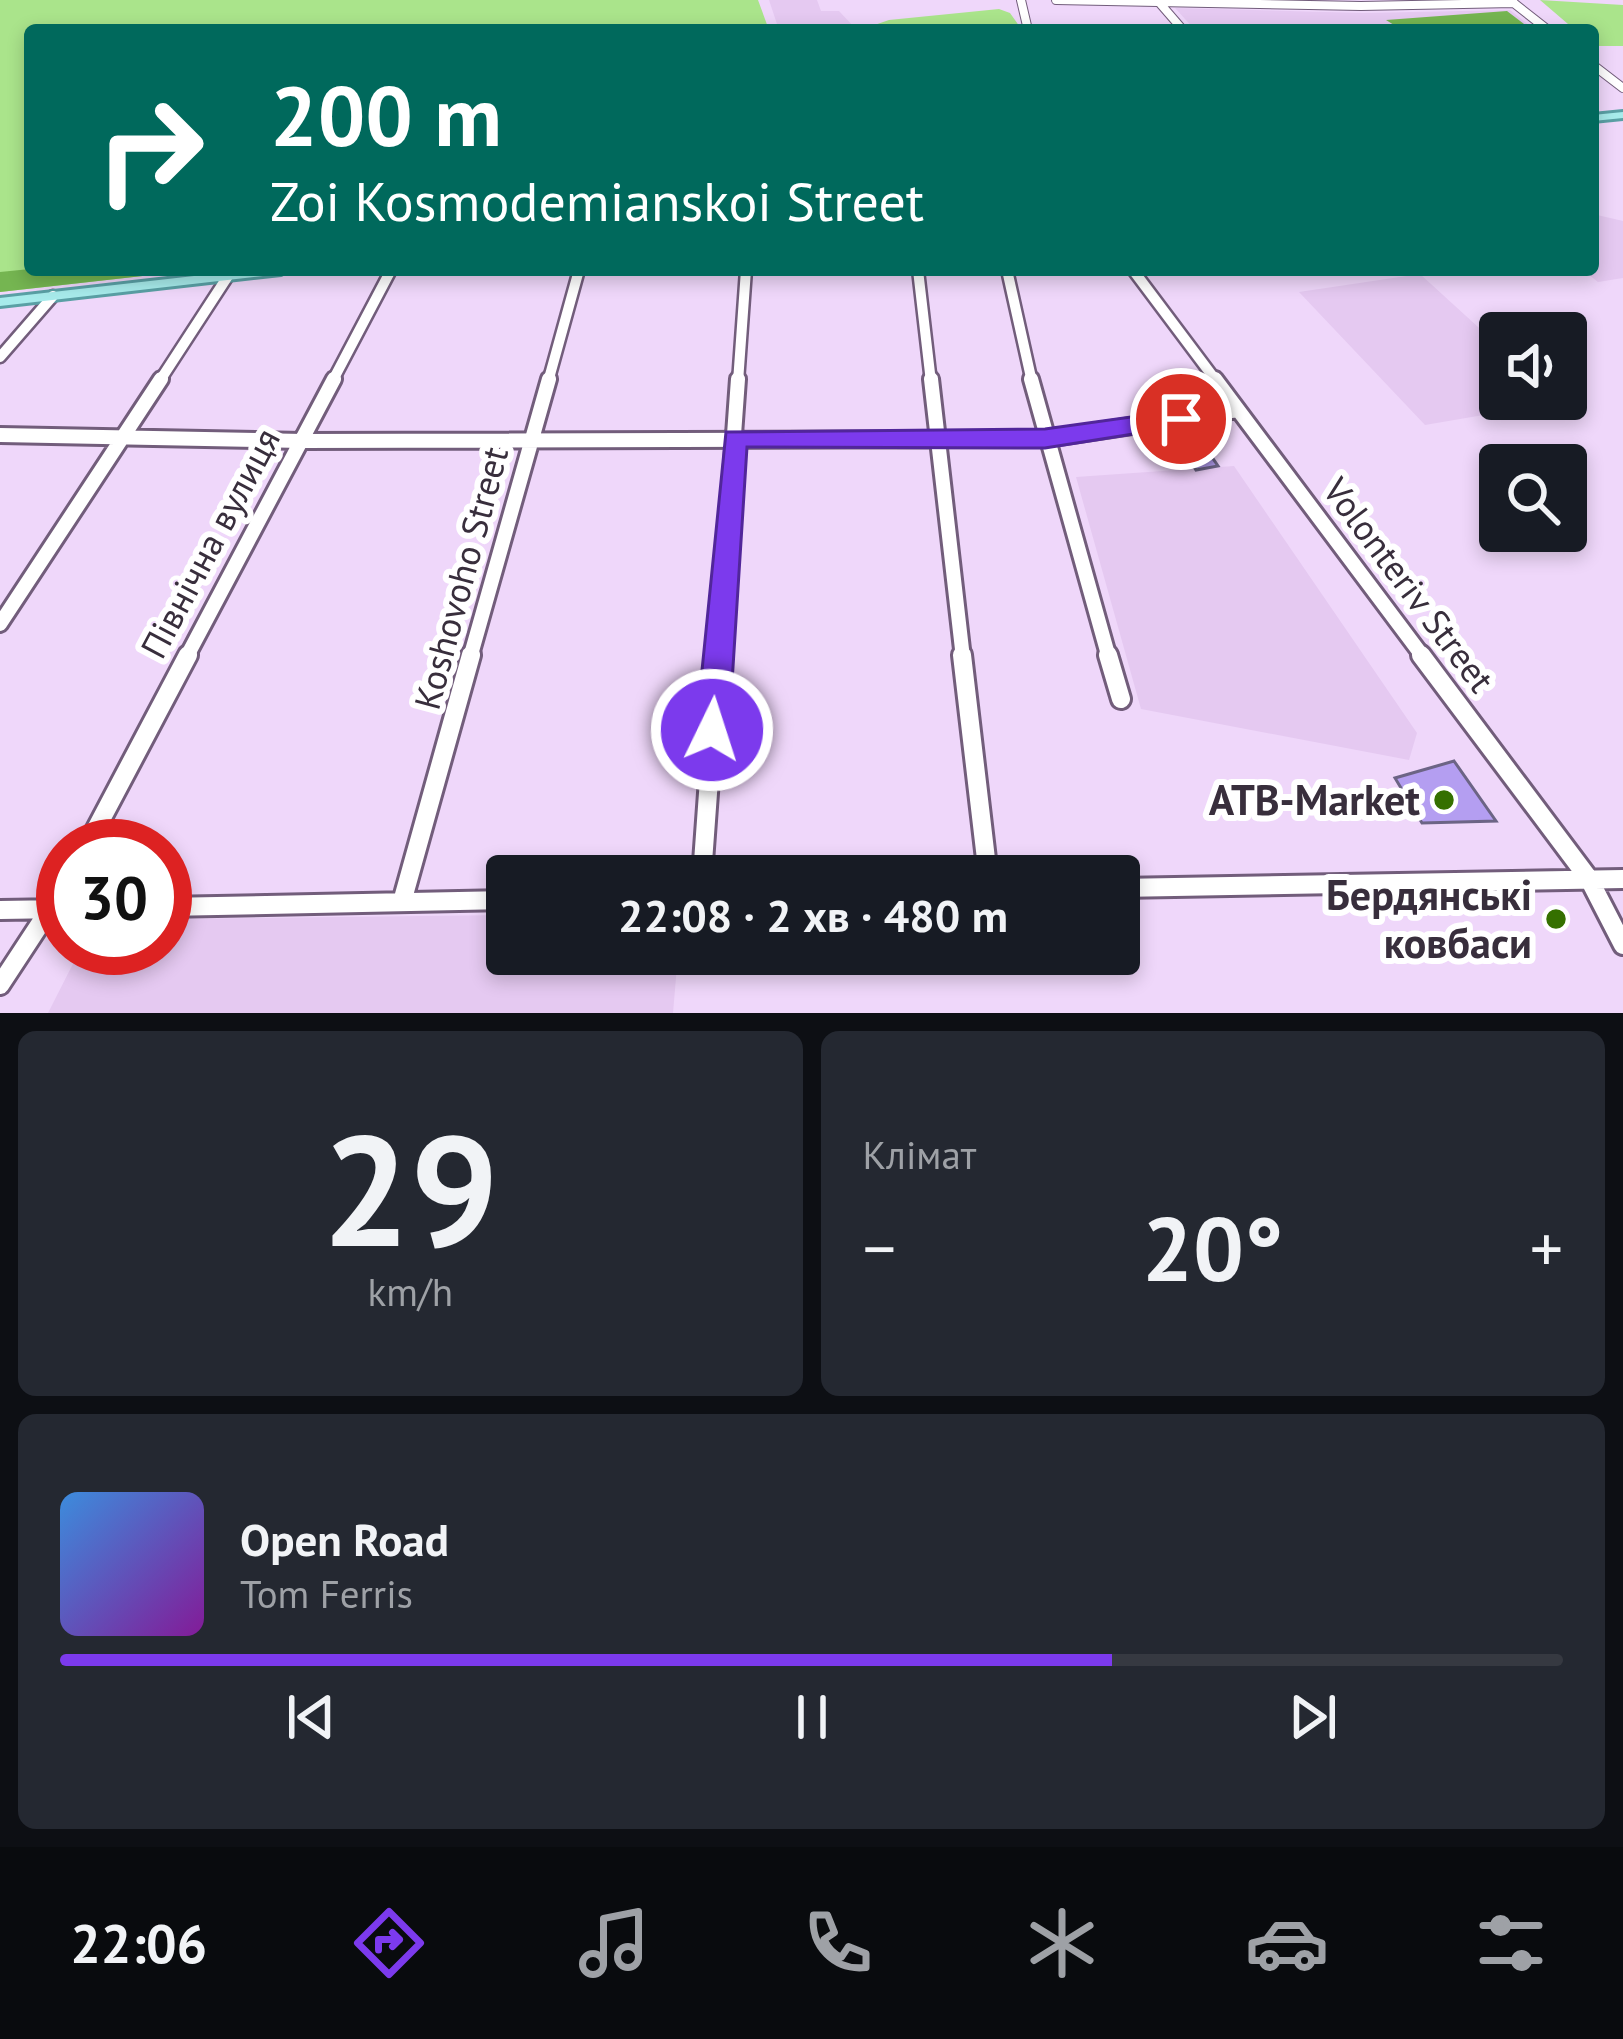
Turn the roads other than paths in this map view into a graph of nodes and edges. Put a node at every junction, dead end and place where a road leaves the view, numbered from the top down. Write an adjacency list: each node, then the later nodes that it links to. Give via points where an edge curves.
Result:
1 (1056, 0): 2 (street)
2 (1157, 1): 4 (street); 5 (street)
3 (1512, 2): 4 (street); 6 (street)
4 (1411, 3)
5 (1178, 24)
6 (1540, 24)
7 (1599, 70): 8 (street)
8 (1623, 88)
9 (228, 276): 16 (main road); 21 (street)
10 (388, 276): 26 (street, Північна вулиця)
11 (577, 276): 22 (street, Koshovoho Street)
12 (746, 276): 23 (street)
13 (919, 276): 24 (street)
14 (1008, 276): 25 (street)
15 (1138, 276): 19 (street, Volonteriv Street)
16 (53, 296): 17 (main road); 18 (street)
17 (0, 302)
18 (0, 357)
19 (1238, 410): 25 (street); 32 (street, Volonteriv Street)
20 (0, 435): 21 (street)
21 (126, 437): 26 (street); 27 (street)
22 (530, 438): 23 (street); 26 (street); 36 (street, Koshovoho Street)
23 (735, 438): 24 (street); 30 (street)
24 (934, 439): 25 (street); 31 (street)
25 (1045, 439): 28 (street)
26 (302, 441): 29 (street, Північна вулиця)
27 (0, 624)
28 (1121, 699)
29 (101, 819)
30 (703, 855)
31 (985, 855)
32 (1589, 879): 33 (street); 34 (street); 41 (street, Volonteriv Street)
33 (1623, 879)
34 (1140, 888)
35 (486, 900): 36 (street)
36 (403, 902): 37 (street)
37 (192, 906)
38 (36, 909): 39 (street)
39 (0, 910)
40 (36, 936): 42 (street)
41 (1623, 944)
42 (0, 986)

